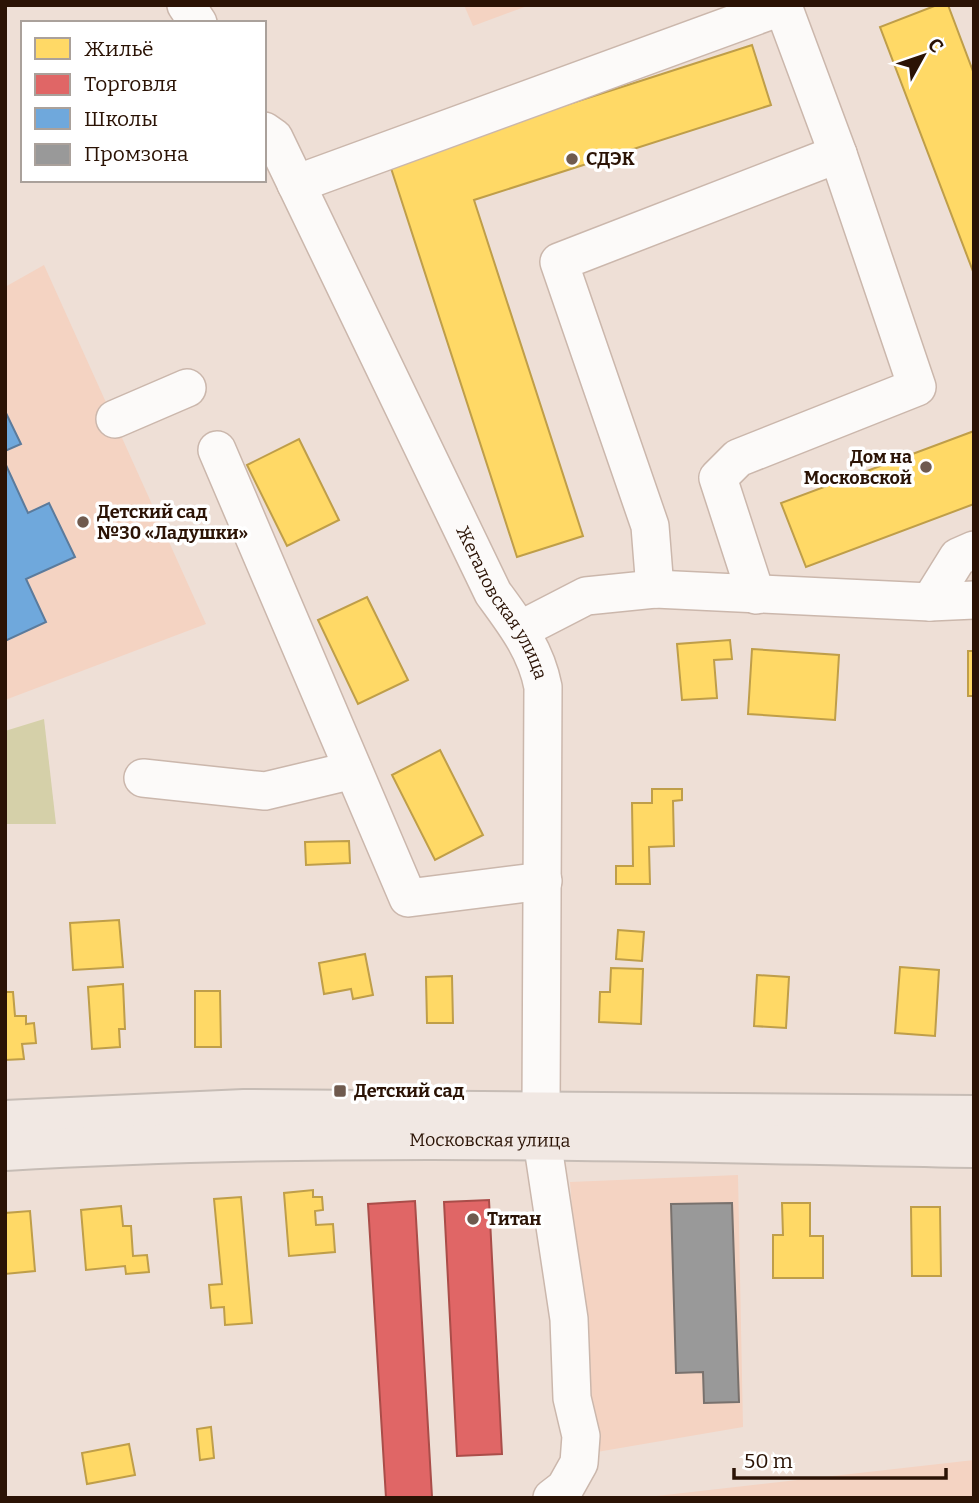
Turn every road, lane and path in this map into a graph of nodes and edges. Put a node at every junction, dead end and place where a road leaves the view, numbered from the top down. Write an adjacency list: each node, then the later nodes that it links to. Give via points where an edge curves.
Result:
1 (186, 5): 3 (street)
2 (784, 6): 5 (street); 6 (street)
3 (197, 21)
4 (269, 134): 6 (street, Жегаловская улица)
5 (838, 154): 11 (street, via 559,262 650,526); 12 (street, via 917,387 738,458 718,478)
6 (296, 184): 15 (street, Жегаловская улица, via 493,593)
7 (187, 388): 8 (street)
8 (115, 419)
9 (216, 450): 16 (street)
10 (974, 550): 14 (street, via 958,557)
11 (654, 589): 12 (street); 15 (street, via 586,596)
12 (756, 595): 14 (street)
13 (974, 600): 14 (street)
14 (930, 602)
15 (520, 630): 18 (street, Жегаловская улица, via 540,667 543,687)
16 (353, 770): 17 (street, via 265,791); 18 (street, via 408,898)
17 (143, 778)
18 (543, 881): 21 (street, Жегаловская улица)
19 (974, 1115): 21 (main road, Московская улица)
20 (5, 1120): 21 (main road, Московская улица, via 244,1109)
21 (542, 1126): 22 (main road, Московская улица); 23 (main road, Московская улица); 24 (street, Жегаловская улица, via 569,1319 572,1398 582,1436 579,1463 565,1488)
22 (974, 1148)
23 (5, 1151)
24 (552, 1498)

